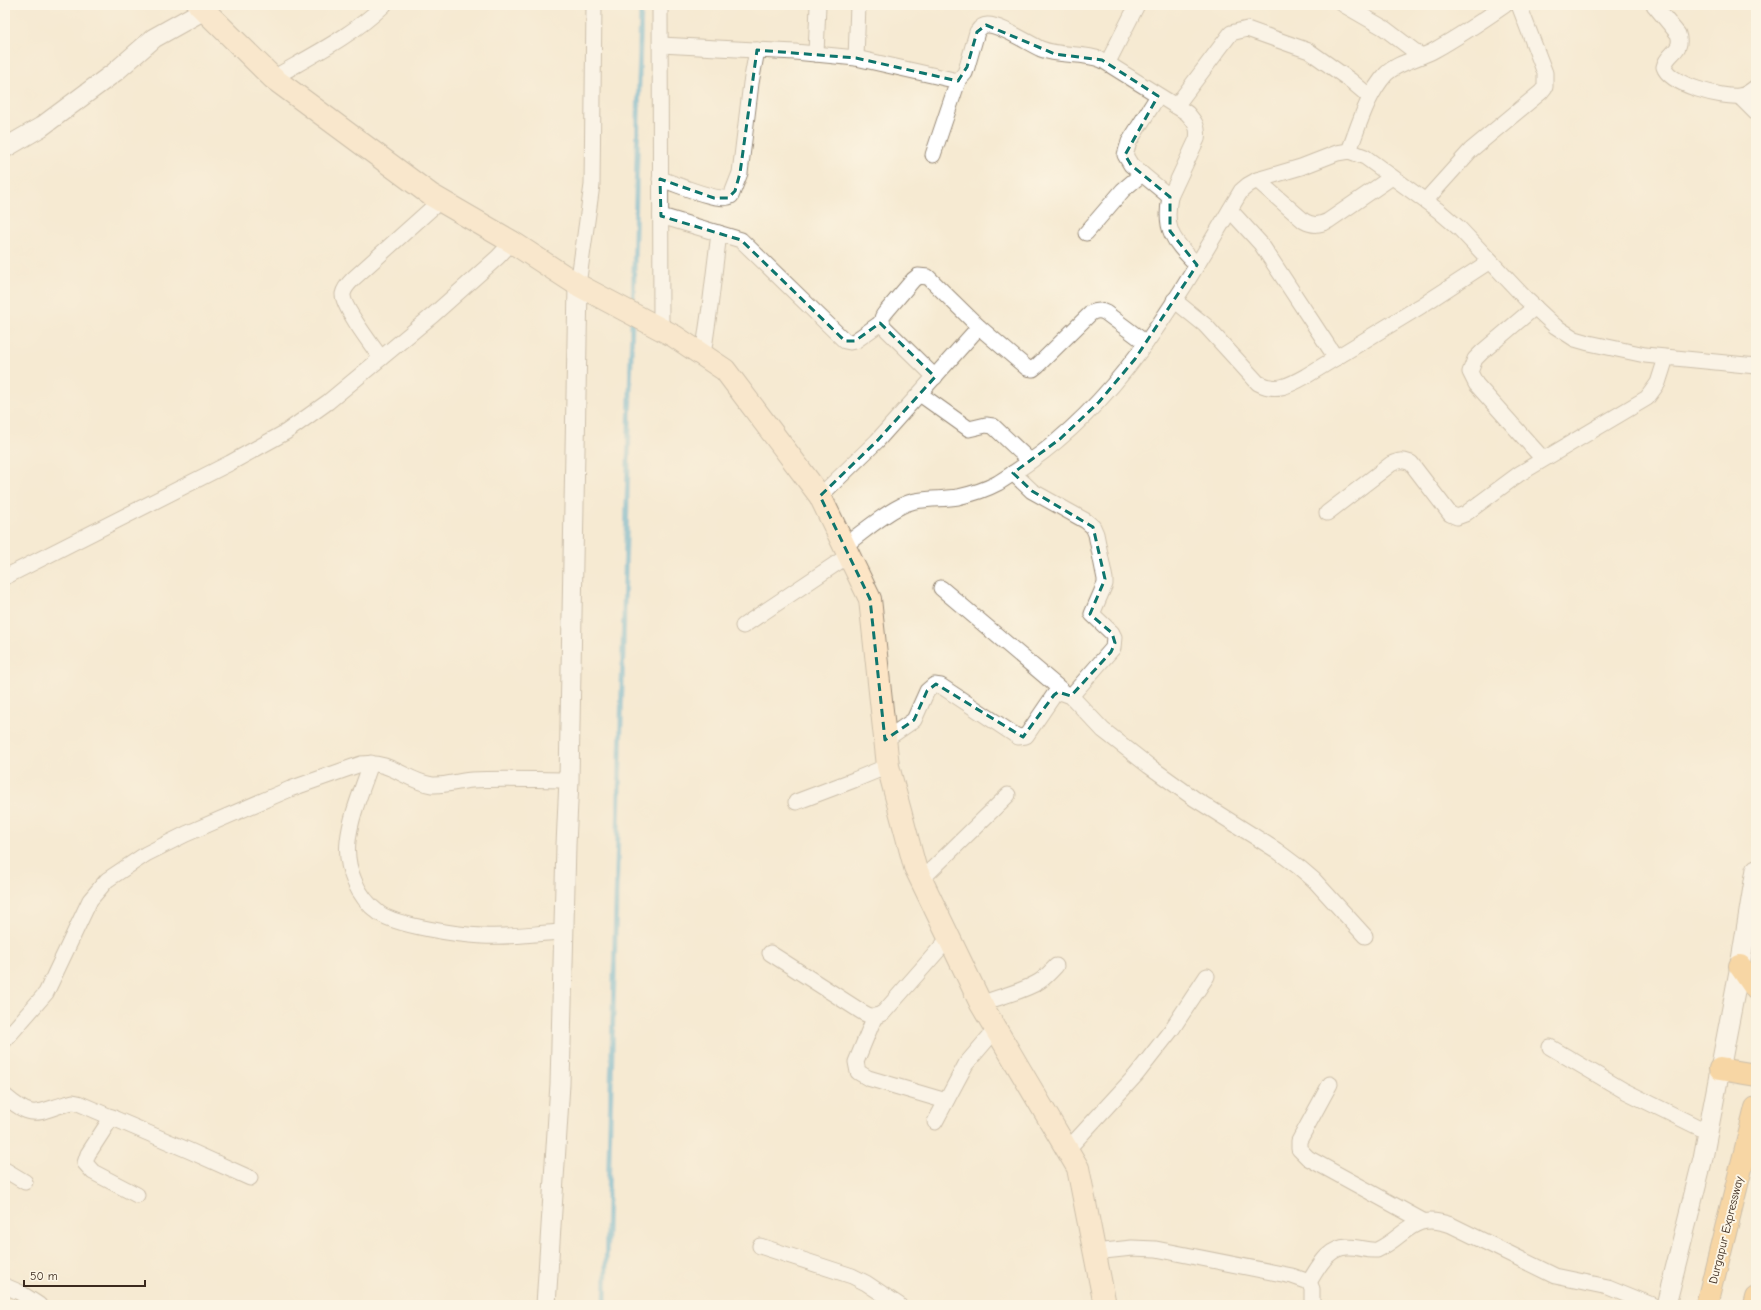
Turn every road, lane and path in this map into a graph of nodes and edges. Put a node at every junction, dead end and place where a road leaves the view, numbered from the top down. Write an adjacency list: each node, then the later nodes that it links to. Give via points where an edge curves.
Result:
1 (384, 5): 18 (street, via 355,30)
2 (594, 5): 43 (street, via 592,185)
3 (660, 5): 12 (street)
4 (818, 5): 14 (street)
5 (858, 5): 16 (street)
6 (1137, 5): 17 (street)
7 (1344, 5): 15 (street, via 1384,28)
8 (1505, 5): 15 (street, via 1468,31)
9 (1519, 5): 35 (street, via 1545,73 1545,87 1471,150)
10 (1654, 5): 22 (street, via 1680,39 1677,49 1665,63 1664,67 1668,74 1698,89)
11 (202, 8): 18 (main road); 26 (street, via 154,38 109,77 41,127)
12 (660, 45): 13 (street); 31 (street)
13 (757, 50): 14 (street); 31 (street, via 740,173 731,196 724,199 714,198)
14 (816, 54): 16 (street)
15 (1421, 56): 23 (street, via 1387,74)
16 (856, 58): 19 (street)
17 (1108, 62): 19 (street, via 1091,56 1055,54 997,27 986,25 980,27 977,32 967,68); 21 (street)
18 (273, 78): 34 (main road)
19 (958, 81): 28 (street)
20 (1756, 87): 22 (street)
21 (1158, 96): 24 (street); 29 (street, via 1126,148 1126,160)
22 (1739, 96): 25 (street)
23 (1370, 97): 24 (street, via 1309,51 1247,29 1231,33); 27 (street)
24 (1176, 106): 33 (street, via 1194,120 1198,132)
25 (1756, 113)
26 (5, 148)
27 (1349, 151): 30 (street, via 1365,157); 32 (street)
28 (933, 155)
29 (1142, 174): 33 (street); 39 (street, via 1123,190)
30 (1392, 177): 32 (street, via 1319,225 1304,221); 35 (street)
31 (660, 179): 37 (street)
32 (1257, 180): 36 (street, via 1241,191)
33 (1170, 197): 42 (street, via 1170,231 1174,240)
34 (441, 200): 40 (main road); 51 (street, via 353,278 343,294 349,310)
35 (1426, 200): 41 (street, via 1460,229)
36 (1230, 210): 42 (street); 52 (street, via 1261,244)
37 (661, 216): 38 (street); 47 (street)
38 (719, 233): 46 (street, via 741,240 751,248 845,341 855,341); 50 (street)
39 (1086, 233)
40 (512, 242): 43 (main road); 51 (street, via 470,282)
41 (1490, 261): 45 (street); 52 (street)
42 (1197, 265): 44 (street)
43 (584, 288): 47 (main road); 70 (street)
44 (1174, 300): 49 (street); 52 (street, via 1205,325 1252,377 1267,388 1290,384)
45 (1535, 307): 53 (street, via 1555,326 1575,339); 57 (street, via 1475,359 1470,372 1476,384)
46 (882, 322): 48 (street, via 882,317 913,280 922,276 928,277); 55 (street, via 884,327)
47 (657, 326): 50 (main road)
48 (978, 327): 49 (street, via 1021,365 1033,369 1095,311 1101,310 1106,313); 55 (street)
49 (1146, 343): 58 (street, via 1099,402 1060,439)
50 (703, 355): 60 (main road, via 725,370)
51 (381, 358): 63 (street, via 328,402 286,432)
52 (1336, 358)
53 (1666, 358): 54 (street); 57 (street, via 1658,382 1647,398)
54 (1756, 366)
55 (935, 377): 56 (street)
56 (920, 394): 58 (street, via 968,429 993,426); 60 (street, via 877,441)
57 (1543, 459): 61 (street, via 1457,517 1446,510 1412,463 1404,460 1391,464)
58 (1030, 461): 59 (street)
59 (1013, 473): 62 (street, via 987,488 968,494 916,501 901,506); 66 (street, via 1032,491 1086,521 1096,534 1105,584 1092,614 1112,632 1114,643 1111,652)
60 (820, 496): 62 (main road)
61 (1327, 513)
62 (846, 550): 65 (street); 67 (main road, via 870,599)
63 (5, 577)
64 (941, 588): 66 (street)
65 (743, 626)
66 (1068, 695): 67 (street, via 1060,692 1054,695 1026,736 1018,737 941,686 934,684 927,691 914,720); 76 (street, via 1104,730 1161,774 1304,871)
67 (885, 740): 69 (main road)
68 (371, 763): 70 (street, via 388,766 432,785 472,780); 75 (street, via 351,824 348,849 354,882 380,914 397,921 455,935); 86 (street, via 360,764 290,789 236,812 146,854 107,880 90,900 46,993)
69 (888, 766): 72 (street); 74 (main road, via 915,867)
70 (569, 780): 75 (street)
71 (1008, 795): 74 (street)
72 (796, 802)
73 (1756, 869): 80 (street)
74 (921, 880): 77 (main road)
75 (563, 932): 109 (street, via 560,1084)
76 (1365, 936)
77 (949, 938): 83 (main road); 84 (street, via 884,1012)
78 (770, 953): 84 (street, via 868,1016)
79 (1056, 966): 83 (street, via 1042,981)
80 (1740, 966): 82 (highway); 88 (street)
81 (1207, 976): 97 (street, via 1136,1075)
82 (1756, 989)
83 (981, 1004): 85 (main road)
84 (875, 1016): 92 (street, via 856,1062 858,1072 868,1078)
85 (996, 1029): 92 (street, via 966,1064); 97 (main road)
86 (5, 1040)
87 (1550, 1046): 96 (street, via 1623,1090)
88 (1720, 1070): 89 (highway); 96 (street)
89 (1756, 1075)
90 (1330, 1084): 102 (street, via 1299,1141 1299,1149 1308,1158)
91 (5, 1096): 94 (street, via 24,1111 32,1113 72,1102)
92 (946, 1101): 95 (street)
93 (1756, 1108): 115 (highway, Durgapur Expressway)
94 (112, 1117): 99 (street); 101 (street, via 85,1163 93,1172)
95 (935, 1122)
96 (1708, 1132): 114 (street)
97 (1067, 1150): 104 (main road, via 1078,1168)
98 (5, 1170): 100 (street)
99 (250, 1178)
100 (25, 1182)
101 (137, 1195)
102 (1423, 1221): 105 (street, via 1377,1250 1348,1247 1335,1250 1323,1261); 113 (street, via 1435,1220 1451,1225 1555,1276 1608,1287)
103 (760, 1246): 110 (street, via 852,1276)
104 (1095, 1252): 105 (street, via 1132,1248 1156,1249 1292,1276); 111 (main road)
105 (1309, 1282): 112 (street, via 1312,1289)
106 (5, 1286): 108 (street)
107 (1756, 1297): 116 (highway)
108 (39, 1305)
109 (546, 1305)
110 (899, 1305)
111 (1105, 1305)
112 (1312, 1305)
113 (1652, 1305)
114 (1666, 1305)
115 (1707, 1305)
116 (1754, 1305)

